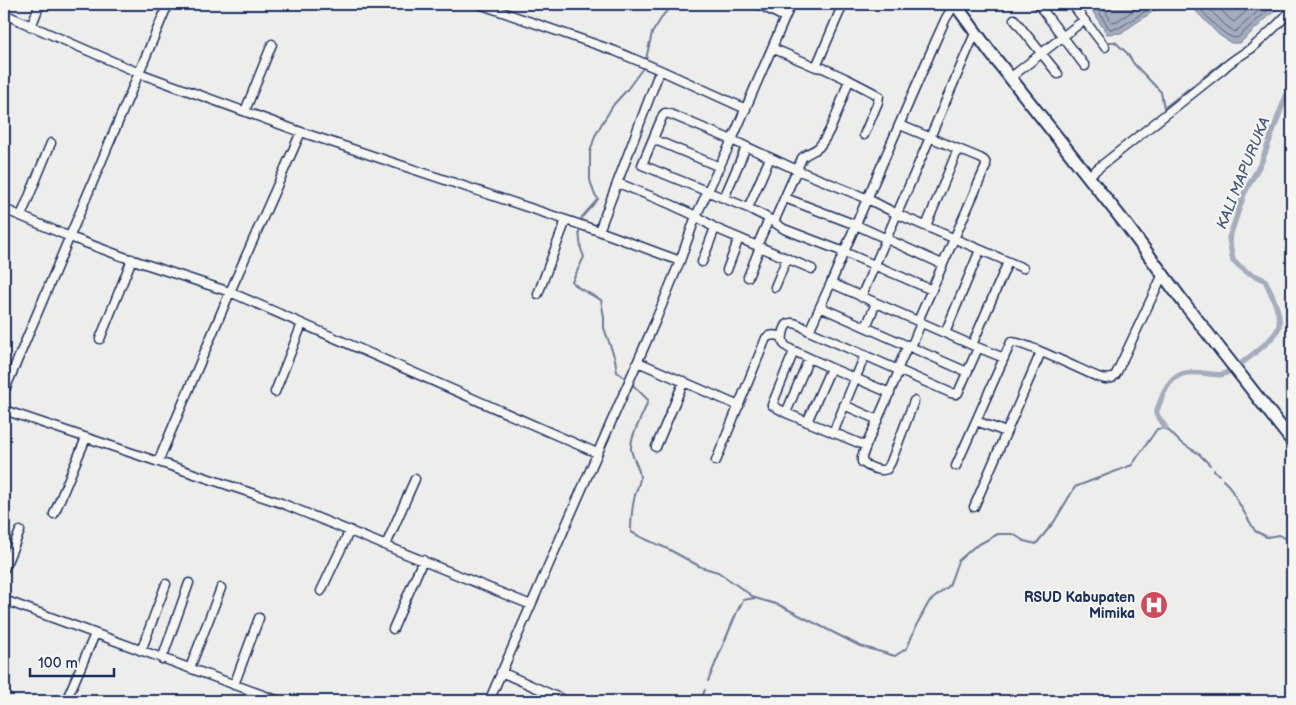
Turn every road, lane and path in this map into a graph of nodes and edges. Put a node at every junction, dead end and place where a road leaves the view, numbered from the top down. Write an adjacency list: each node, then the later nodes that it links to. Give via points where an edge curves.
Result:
1 (40, 4): 16 (street)
2 (168, 4): 26 (street)
3 (479, 4): 25 (street)
4 (758, 4): 13 (street)
5 (791, 4): 13 (street)
6 (841, 4): 24 (street)
7 (955, 4): 17 (highway); 32 (street)
8 (961, 4): 27 (highway)
9 (1038, 4): 18 (street)
10 (1072, 4): 15 (street)
11 (1292, 9): 46 (street, via 1250,49)
12 (4, 14): 16 (street)
13 (784, 17): 21 (street)
14 (1014, 19): 22 (street)
15 (1084, 20): 18 (street); 20 (street)
16 (31, 27): 26 (street)
17 (976, 33): 35 (street); 80 (highway)
18 (1063, 37): 22 (street); 23 (street)
19 (272, 44): 31 (street)
20 (1105, 47)
21 (772, 48): 24 (street); 30 (street)
22 (1041, 53): 27 (street); 28 (street)
23 (1085, 66)
24 (816, 67): 29 (street)
25 (660, 70): 30 (street); 41 (street)
26 (139, 73): 31 (street); 63 (street)
27 (1015, 74): 46 (highway)
28 (1058, 74)
29 (849, 80): 34 (street, via 879,96); 45 (street, via 827,134 817,148 806,153)
30 (746, 109): 37 (street)
31 (245, 111): 33 (street)
32 (900, 124): 35 (street); 51 (street)
33 (301, 132): 57 (street); 85 (street)
34 (864, 135)
35 (930, 137): 40 (street); 54 (street)
36 (653, 139): 37 (street, via 663,115 667,113); 43 (street); 44 (street)
37 (732, 140): 39 (street); 44 (street)
38 (50, 143): 55 (street)
39 (746, 146): 42 (street); 49 (street)
40 (958, 149): 60 (street); 65 (street, via 983,160 986,166)
41 (626, 158): 43 (street); 47 (street)
42 (770, 158): 45 (street); 52 (street)
43 (642, 165): 48 (street)
44 (720, 167): 48 (street)
45 (797, 170): 50 (street); 51 (street)
46 (1092, 173): 93 (highway)
47 (618, 183): 56 (street); 62 (street)
48 (708, 191): 49 (street); 56 (street)
49 (724, 198): 52 (street)
50 (785, 198): 58 (street); 59 (street)
51 (868, 198): 54 (street); 59 (street)
52 (748, 208): 58 (street)
53 (4, 209): 55 (street)
54 (897, 214): 60 (street); 66 (street)
55 (21, 216): 63 (street)
56 (696, 216): 61 (street); 72 (street)
57 (566, 220): 62 (street); 86 (street)
58 (772, 220): 67 (street); 69 (street, via 784,229)
59 (856, 226): 66 (street); 69 (street)
60 (926, 226): 65 (street)
61 (716, 228): 64 (street); 73 (street)
62 (599, 231): 72 (street)
63 (70, 237): 71 (street); 111 (street)
64 (739, 238): 67 (street); 79 (street)
65 (954, 238): 68 (street); 75 (street)
66 (886, 239): 75 (street); 76 (street)
67 (758, 246): 70 (street); 81 (street)
68 (980, 250): 74 (street); 95 (street)
69 (844, 252): 76 (street); 82 (street)
70 (787, 258): 78 (street); 83 (street)
71 (132, 259): 85 (street); 97 (street)
72 (680, 261): 105 (street)
73 (702, 262)
74 (1008, 262): 77 (street); 99 (street)
75 (942, 264): 84 (street)
76 (874, 266): 84 (street); 87 (street)
77 (1023, 268)
78 (812, 269)
79 (726, 270)
80 (1164, 274): 93 (highway); 101 (street, via 1112,378 1098,377)
81 (748, 277)
82 (831, 283): 87 (street); 89 (street)
83 (775, 287)
84 (932, 290): 90 (street)
85 (230, 292): 91 (street); 131 (street)
86 (538, 294)
87 (861, 297): 88 (street)
88 (876, 303): 90 (street); 92 (street)
89 (820, 307): 92 (street); 94 (street)
90 (920, 322): 95 (street); 98 (street)
91 (302, 324): 112 (street); 129 (street)
92 (866, 327): 98 (street)
93 (1207, 328): 124 (highway, via 1262,391); 126 (highway)
94 (810, 331): 96 (street, via 790,323); 102 (street)
95 (944, 333): 99 (street)
96 (782, 337): 100 (street, via 786,346); 116 (street, via 773,335 766,338)
97 (100, 339)
98 (910, 346): 107 (street); 108 (street)
99 (975, 347): 104 (street); 108 (street)
100 (794, 351): 103 (street); 118 (street, via 772,404)
101 (1041, 352): 104 (street, via 1014,342); 123 (street)
102 (865, 355): 107 (street); 109 (street)
103 (809, 358): 106 (street); 118 (street)
104 (1004, 358): 120 (street)
105 (638, 362): 110 (street); 129 (street)
106 (831, 368): 109 (street); 121 (street)
107 (898, 370): 108 (street, via 956,394); 113 (street)
108 (967, 372)
109 (854, 378): 113 (street); 115 (street)
110 (684, 381): 116 (street); 128 (street)
111 (4, 392)
112 (275, 392)
113 (890, 393): 119 (street)
114 (914, 401): 127 (street, via 887,470 862,462)
115 (844, 405): 119 (street); 122 (street)
116 (739, 406): 130 (street)
117 (4, 410): 125 (street)
118 (786, 413): 121 (street)
119 (878, 420): 127 (street)
120 (976, 421): 123 (street); 132 (street)
121 (807, 422): 122 (street)
122 (833, 432): 127 (street)
123 (1006, 432): 134 (street)
124 (1292, 434)
125 (86, 438): 131 (street); 135 (street)
126 (1292, 441)
127 (866, 446)
128 (656, 447)
129 (597, 453): 146 (street)
130 (716, 461)
131 (158, 462): 136 (street)
132 (956, 466)
133 (415, 479): 138 (street)
134 (974, 507)
135 (54, 514)
136 (350, 530): 138 (street); 144 (street)
137 (20, 531): 140 (street)
138 (386, 545): 139 (street)
139 (423, 560): 146 (street); 148 (street)
140 (4, 569)
141 (189, 583): 151 (street)
142 (166, 584): 150 (street)
143 (221, 588): 152 (street)
144 (321, 591)
145 (4, 600): 149 (street)
146 (531, 605): 153 (street)
147 (259, 618): 154 (street)
148 (393, 629)
149 (95, 634): 150 (street); 155 (street)
150 (141, 651): 151 (street)
151 (162, 659): 152 (street)
152 (190, 668): 154 (street)
153 (501, 672): 157 (street); 158 (street)
154 (234, 684): 156 (street)
155 (66, 701)
156 (279, 701)
157 (489, 701)
158 (566, 701)

